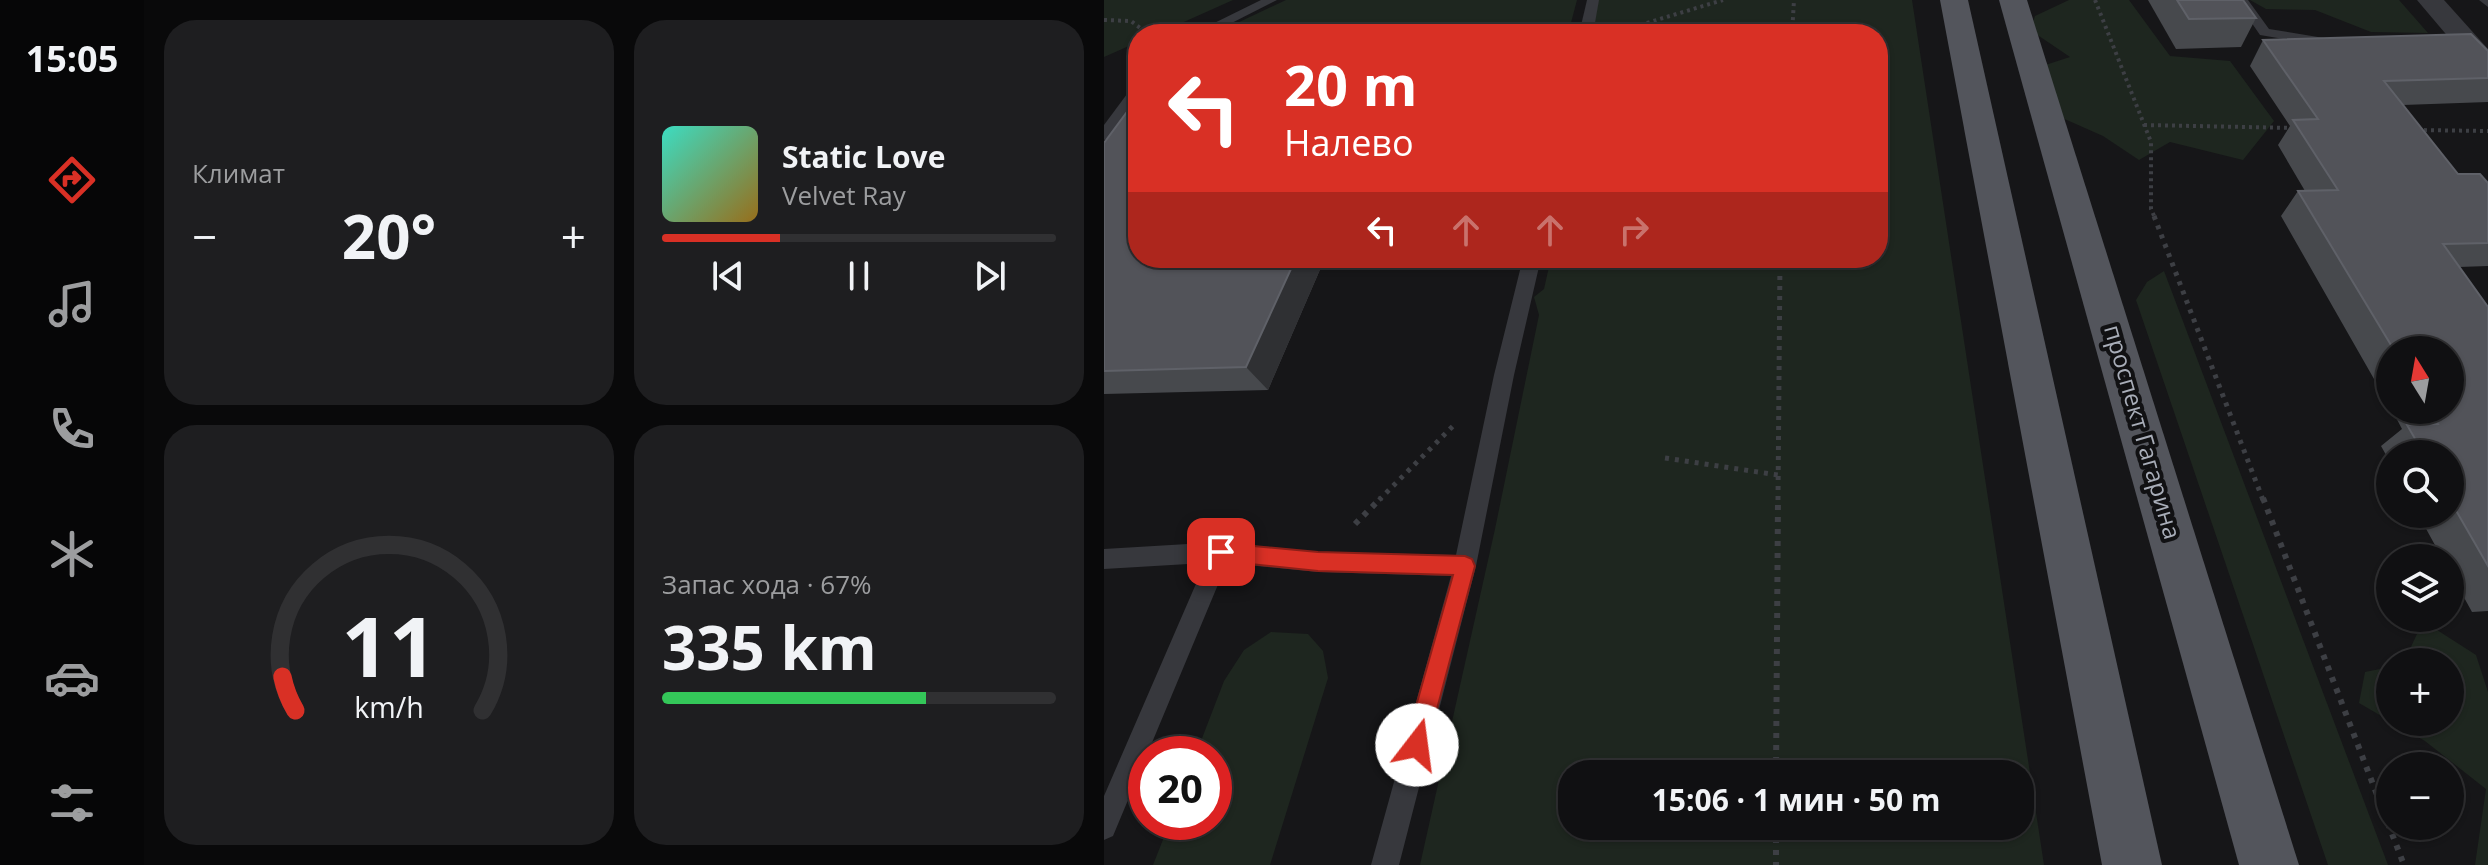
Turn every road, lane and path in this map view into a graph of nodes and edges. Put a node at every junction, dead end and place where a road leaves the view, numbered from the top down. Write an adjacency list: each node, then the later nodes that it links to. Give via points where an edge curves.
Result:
1 (1271, 0): 12 (lane)
2 (1593, 0): 13 (lane)
3 (1723, 0): 14 (path)
4 (1794, 0): 15 (path)
5 (1954, 0): 38 (main road)
6 (2013, 0): 39 (main road, проспект Гагарина)
7 (2095, 0): 19 (path)
8 (2242, 0): 16 (lane, via 2265,32 2316,43)
9 (2430, 0): 17 (street, via 2456,38)
10 (1104, 20): 11 (path)
11 (1135, 24)
12 (1220, 24)
13 (1588, 24)
14 (1644, 24)
15 (1793, 24)
16 (2345, 42)
17 (2488, 66)
18 (1128, 103): 23 (lane)
19 (2144, 125): 20 (path); 40 (path, via 2151,142 2151,209)
20 (2300, 128)
21 (2410, 130): 22 (path)
22 (2488, 131)
23 (1104, 135)
24 (1530, 268): 26 (lane)
25 (1780, 268): 28 (path)
26 (1504, 375): 31 (path); 32 (lane)
27 (1665, 458): 28 (path)
28 (1778, 475): 33 (path)
29 (1221, 552): 30 (lane); 31 (lane); 34 (lane)
30 (1104, 559)
31 (1318, 562): 32 (lane)
32 (1465, 566): 36 (lane)
33 (1776, 760)
34 (1104, 827)
35 (1776, 840): 37 (path)
36 (1385, 865)
37 (1776, 865)
38 (2132, 865)
39 (2269, 865)
40 (2404, 865)

